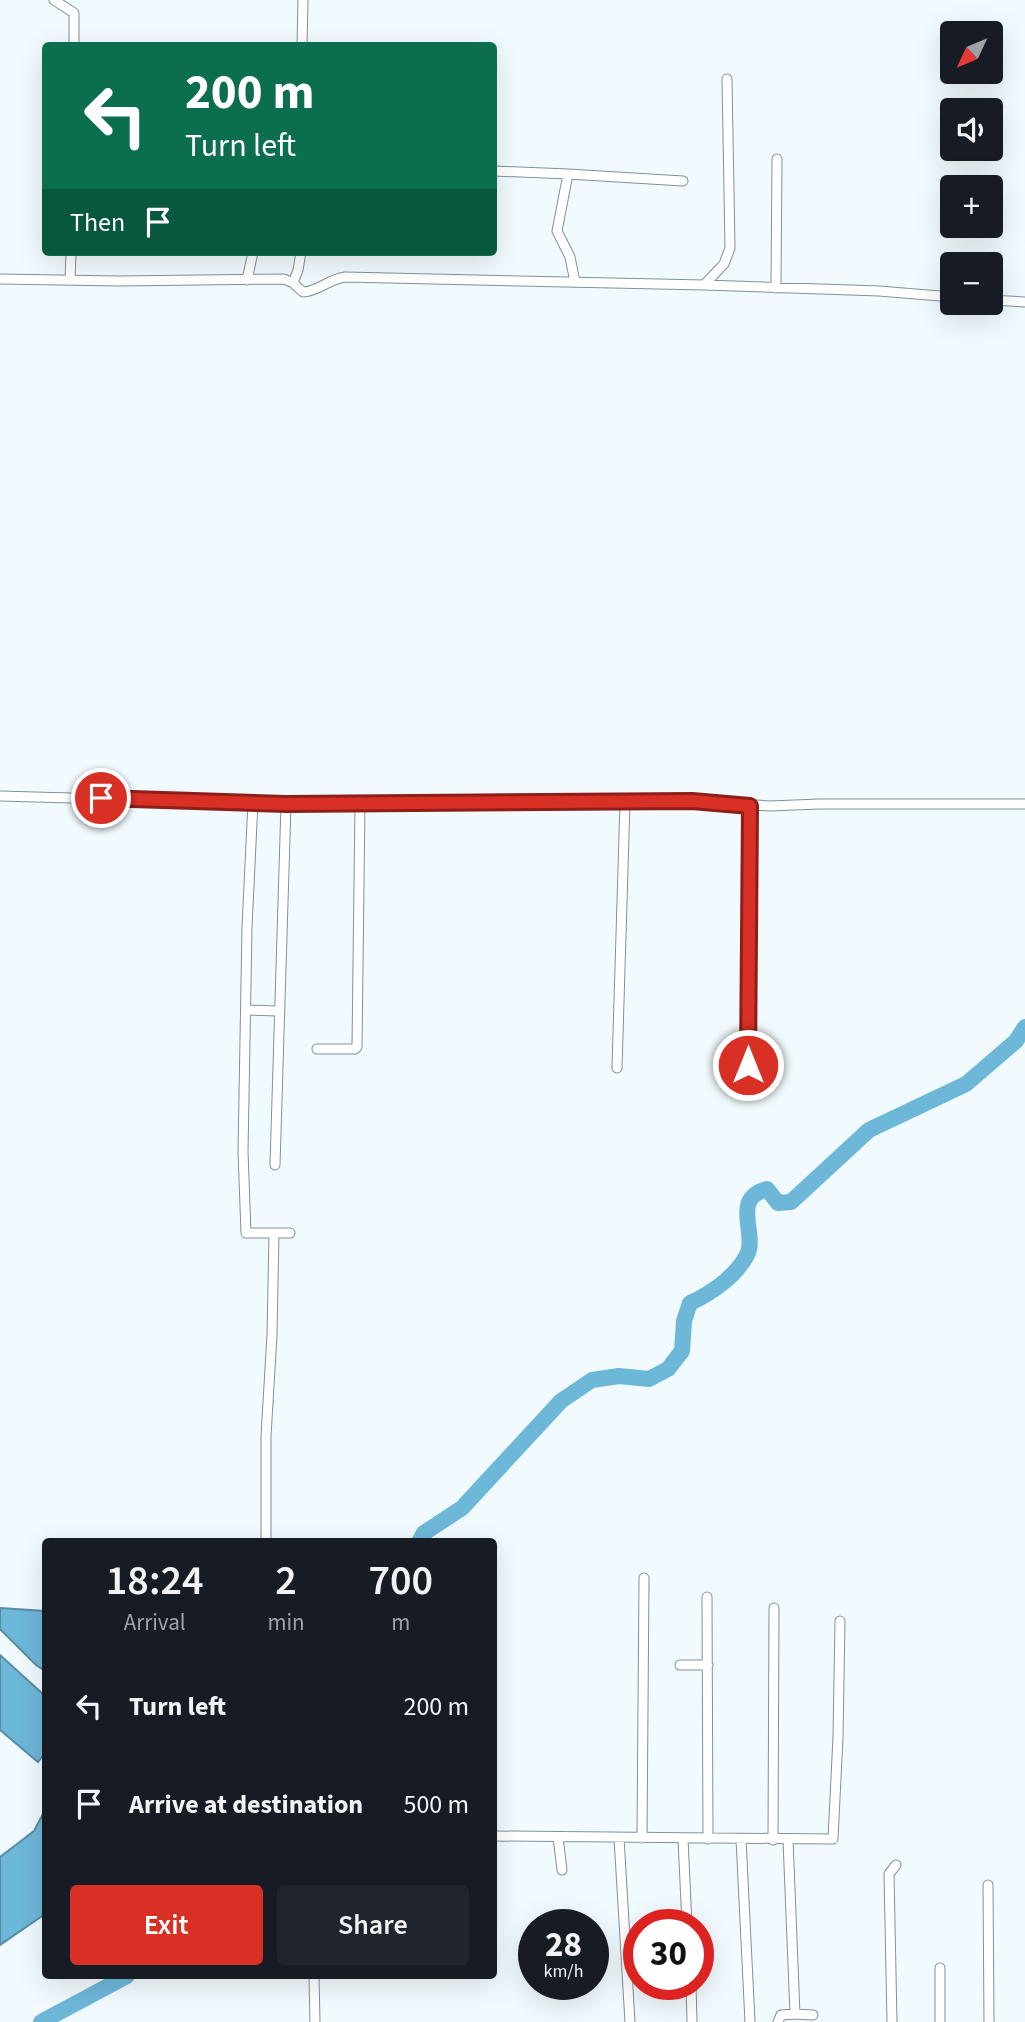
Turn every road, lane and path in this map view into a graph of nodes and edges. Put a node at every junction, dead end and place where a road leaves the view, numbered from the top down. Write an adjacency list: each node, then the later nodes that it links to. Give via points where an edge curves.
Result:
1 (54, 0): 3 (street, via 74,13)
2 (303, 0): 4 (street)
3 (74, 42)
4 (302, 42)
5 (727, 79): 18 (street, via 730,248 724,264)
6 (777, 159): 19 (street)
7 (497, 171): 8 (street)
8 (568, 174): 9 (street); 16 (street, via 557,231 570,257)
9 (683, 181)
10 (71, 256): 14 (street)
11 (252, 256): 15 (street)
12 (300, 256): 17 (street)
13 (0, 279): 14 (street)
14 (70, 280): 15 (street)
15 (247, 280): 17 (street)
16 (575, 282): 17 (street, via 335,278 308,293); 18 (street)
17 (293, 283)
18 (704, 285): 19 (street)
19 (776, 288): 20 (street)
20 (940, 296)
21 (1003, 301): 22 (street)
22 (1025, 302)
23 (0, 796): 24 (street)
24 (253, 802): 27 (street); 30 (street)
25 (625, 802): 26 (street); 29 (street, via 705,801); 34 (street)
26 (360, 803): 27 (street); 32 (street, via 357,1046)
27 (286, 804): 31 (street)
28 (1025, 804): 29 (street)
29 (750, 806): 33 (street)
30 (247, 1010): 31 (street); 36 (street, via 246,1233)
31 (278, 1011): 35 (street)
32 (317, 1049)
33 (748, 1065)
34 (617, 1068)
35 (275, 1165)
36 (274, 1233): 37 (street); 38 (street)
37 (290, 1233)
38 (265, 1538)
39 (645, 1578): 48 (street)
40 (707, 1597): 44 (street)
41 (774, 1608): 52 (street)
42 (839, 1621): 53 (street, via 835,1837)
43 (680, 1665): 44 (street)
44 (708, 1665): 50 (street)
45 (497, 1836): 46 (street)
46 (558, 1837): 47 (street); 55 (street)
47 (619, 1838): 48 (street); 64 (street)
48 (642, 1838): 49 (street)
49 (683, 1839): 50 (street); 57 (street)
50 (708, 1839): 51 (street)
51 (741, 1839): 52 (street); 66 (street)
52 (773, 1840): 53 (street)
53 (788, 1840): 61 (street)
54 (896, 1865): 68 (street, via 889,1874)
55 (562, 1870)
56 (988, 1885): 70 (street)
57 (686, 1909)
58 (940, 1968): 69 (street)
59 (314, 1979): 63 (street)
60 (691, 2000): 65 (street)
61 (795, 2014): 62 (street); 67 (street, via 781,2015)
62 (813, 2015)
63 (315, 2022)
64 (630, 2022)
65 (692, 2022)
66 (750, 2022)
67 (778, 2022)
68 (891, 2022)
69 (940, 2022)
70 (989, 2022)

